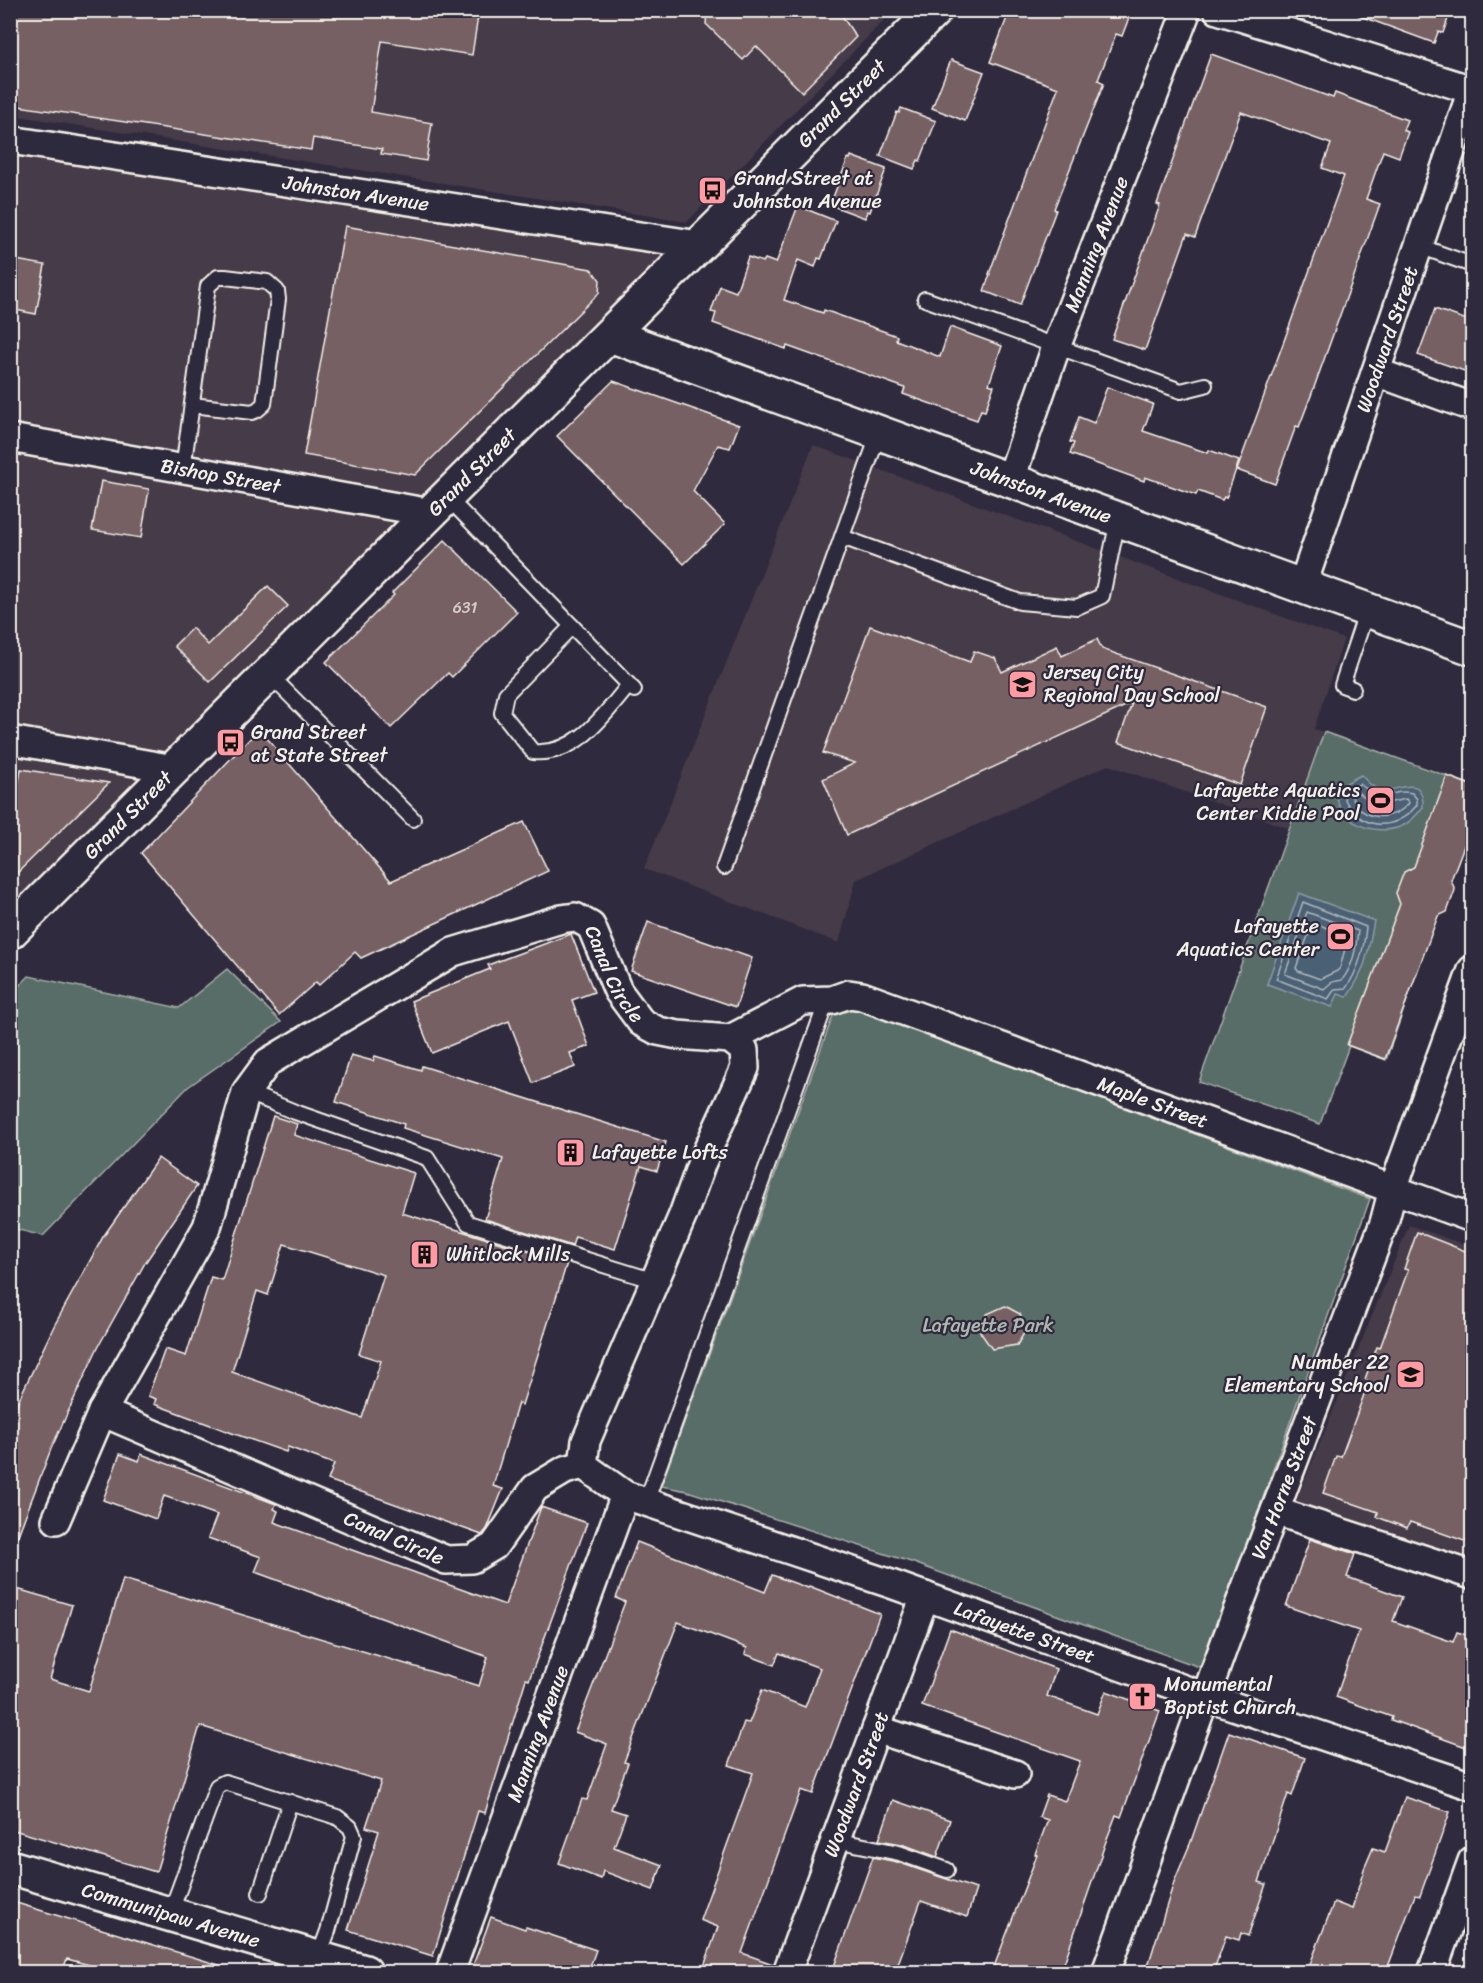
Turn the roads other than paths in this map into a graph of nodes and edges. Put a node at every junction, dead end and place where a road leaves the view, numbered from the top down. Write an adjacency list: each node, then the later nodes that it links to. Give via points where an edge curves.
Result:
1 (935, 10): 6 (street, Grand Street)
2 (1187, 10): 11 (street, Manning Avenue)
3 (1218, 10): 4 (street)
4 (1473, 90): 7 (street, Woodward Street)
5 (10, 140): 6 (street, Johnston Avenue)
6 (699, 245): 10 (street, Grand Street)
7 (1419, 246): 8 (lane); 12 (street, Woodward Street)
8 (1473, 265)
9 (925, 299): 11 (lane)
10 (610, 335): 16 (street, Johnston Avenue); 20 (street, Grand Street)
11 (1056, 347): 13 (lane, via 1181,391); 19 (street, Manning Avenue)
12 (1376, 372): 15 (street); 23 (street, Woodward Street)
13 (1205, 385)
14 (192, 405): 14 (lane, via 208,286 218,277 267,282 277,291 278,299 264,404 252,412); 18 (lane)
15 (1473, 407)
16 (879, 433): 19 (street, Johnston Avenue); 22 (lane)
17 (10, 438): 18 (street, Bishop Street)
18 (183, 469): 20 (street, Bishop Street)
19 (1010, 481): 21 (street, Johnston Avenue)
20 (439, 505): 25 (lane); 27 (street, Grand Street)
21 (1119, 520): 22 (lane, via 1102,596 1077,607 1020,602); 23 (street, Johnston Avenue)
22 (842, 537): 32 (lane)
23 (1302, 587): 24 (street, Johnston Avenue)
24 (1367, 610): 26 (street, Johnston Avenue); 28 (lane, via 1342,685)
25 (572, 626): 25 (lane, via 631,687 578,741 547,753 533,752 502,713 506,694)
26 (1473, 648)
27 (269, 675): 30 (street, Grand Street); 31 (lane)
28 (1353, 689)
29 (10, 740): 30 (street)
30 (174, 769): 33 (street, Grand Street)
31 (412, 819)
32 (724, 867)
33 (10, 932)
34 (1473, 970): 38 (street, Van Horne Street)
35 (831, 1000): 36 (street, Maple Street, via 803,1001); 38 (street, Maple Street, via 849,994 862,996); 43 (lane, via 824,1009)
36 (730, 1039): 37 (street, Canal Circle, via 658,1031 641,1022 618,991 591,926 575,917 453,952 268,1062); 40 (street, via 744,1050 745,1068 702,1162)
37 (246, 1092): 40 (lane, via 427,1158 468,1223); 41 (street, Canal Circle, via 207,1227)
38 (1393, 1189): 39 (street, Maple Street); 44 (street, Van Horne Street, via 1384,1223)
39 (1473, 1218)
40 (655, 1281): 42 (street, via 586,1441)
41 (102, 1412): 42 (street, Canal Circle, via 446,1560 472,1559 494,1546 535,1488 565,1470); 45 (street, Canal Circle)
42 (583, 1465): 43 (street, Lafayette Street)
43 (636, 1498): 47 (street, Lafayette Street); 61 (street, Manning Avenue)
44 (1275, 1511): 46 (street); 48 (street, Van Horne Street)
45 (57, 1520)
46 (1473, 1575)
47 (925, 1596): 48 (street, Lafayette Street); 49 (street, Woodward Street)
48 (1206, 1697): 51 (street, Lafayette Street); 63 (street, Van Horne Street)
49 (876, 1729): 50 (street); 53 (street, Woodward Street)
50 (1015, 1774)
51 (1473, 1786)
52 (290, 1802): 57 (lane); 58 (lane, via 225,1782 216,1786); 59 (lane, via 337,1817 354,1832)
53 (835, 1840): 56 (lane, via 899,1853); 62 (street, Woodward Street)
54 (1473, 1861): 64 (street)
55 (10, 1867): 58 (street, Communipaw Avenue)
56 (947, 1870)
57 (260, 1893)
58 (171, 1914): 59 (street, Communipaw Avenue)
59 (318, 1958): 60 (street, Communipaw Avenue)
60 (365, 1972)
61 (450, 1972)
62 (787, 1972)
63 (1106, 1972)
64 (1432, 1972)

